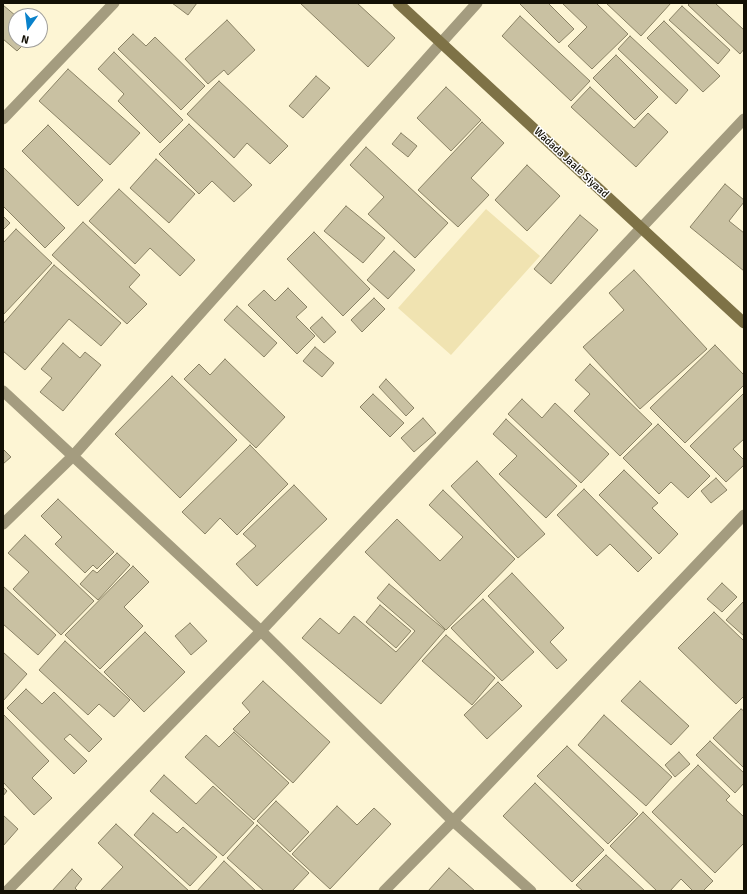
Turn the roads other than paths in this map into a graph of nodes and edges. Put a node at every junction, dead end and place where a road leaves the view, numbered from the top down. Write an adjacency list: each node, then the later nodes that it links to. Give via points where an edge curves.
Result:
1 (114, 3): 5 (street)
2 (398, 3): 4 (main road, Wadada Jaale Siyaad)
3 (477, 3): 4 (street)
4 (441, 43): 7 (main road, Wadada Jaale Siyaad); 10 (street)
5 (3, 119)
6 (744, 119): 7 (street)
7 (641, 228): 8 (main road, Wadada Jaale Siyaad); 13 (street)
8 (744, 323)
9 (3, 391): 10 (street)
10 (73, 456): 12 (street); 13 (street)
11 (744, 515): 14 (street)
12 (3, 524)
13 (261, 631): 14 (street); 15 (street)
14 (453, 821): 16 (street); 17 (street)
15 (7, 891)
16 (384, 891)
17 (531, 891)

